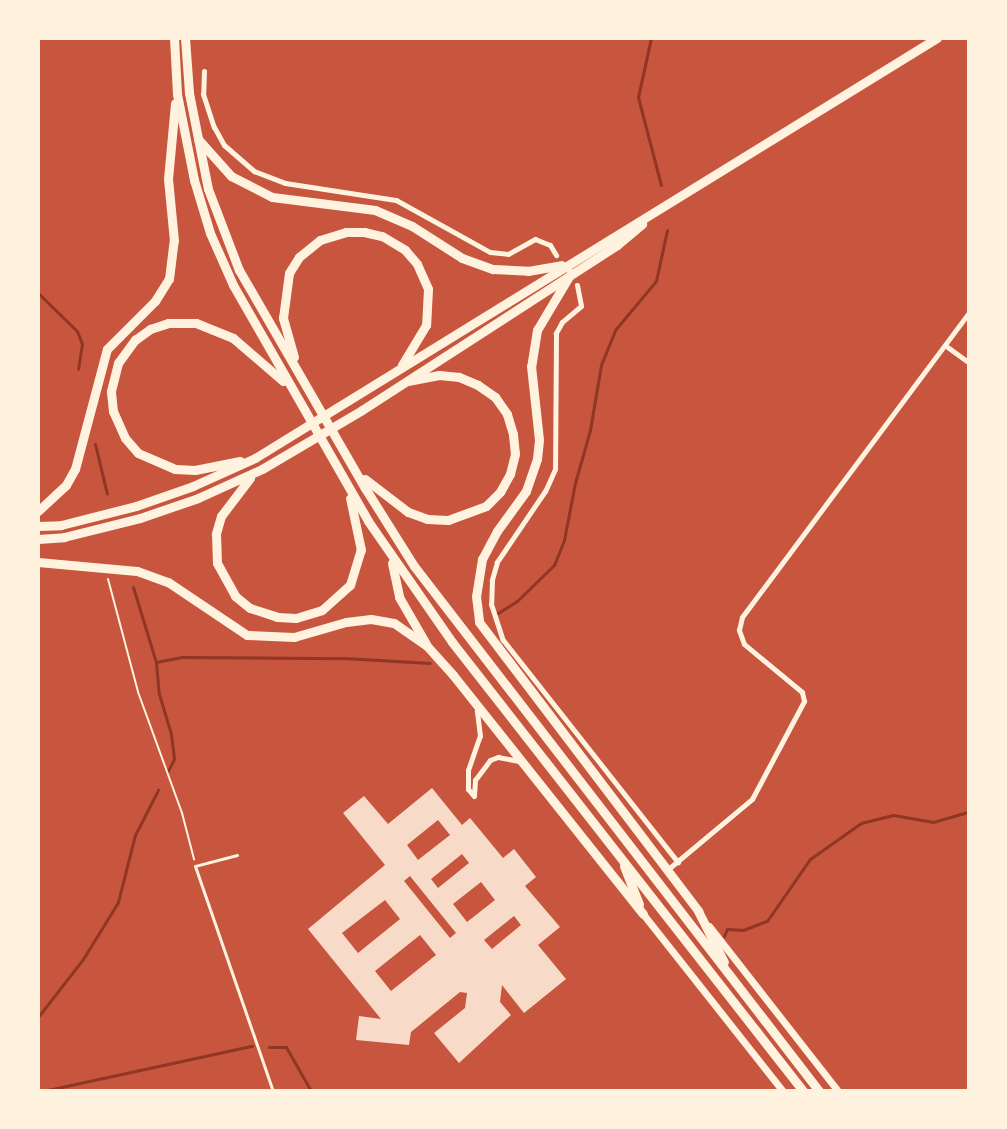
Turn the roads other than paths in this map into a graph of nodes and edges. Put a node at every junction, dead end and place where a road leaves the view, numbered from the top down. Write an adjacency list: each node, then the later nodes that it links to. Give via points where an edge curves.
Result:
1 (174, 38): 5 (main road)
2 (185, 38): 6 (main road)
3 (937, 38): 8 (main road)
4 (204, 71): 7 (street, via 203,94 214,127 224,145 254,171 285,183 396,200 490,252 508,254 535,239 550,245)
5 (177, 94): 15 (main road, via 183,137 210,233); 21 (main road, via 168,179 174,241 169,279 155,301 107,349 75,469)
6 (195, 136): 8 (main road, via 231,176 272,197 375,210 462,258 493,269); 16 (main road, via 215,213 239,270)
7 (556, 255)
8 (569, 268): 13 (main road); 14 (main road); 32 (main road, via 542,316 533,347 539,440 535,468 482,559 476,608 486,636)
9 (577, 285): 31 (street, via 581,306 556,333 555,469 497,562 491,604 503,640)
10 (969, 313): 11 (street)
11 (946, 346): 12 (street); 31 (street, via 742,617 744,644 802,692 804,701 752,799)
12 (969, 363)
13 (396, 372): 16 (main road, via 426,325 425,280 411,256 390,240 364,232 337,233 299,257 284,290 287,337); 17 (main road)
14 (403, 382): 18 (main road, via 459,377 495,397 511,424 515,444 513,464 500,492 468,516 427,519 373,489); 19 (main road)
15 (291, 388): 17 (main road, via 233,338 196,323 150,329 118,363 111,391 115,420 146,458 165,467 195,470); 20 (main road)
16 (310, 393): 18 (main road)
17 (255, 458): 22 (main road, via 136,506)
18 (349, 462): 35 (main road, via 414,566)
19 (262, 469): 20 (main road, via 226,508 215,553 235,596 277,617 322,610 354,577 360,531); 23 (main road, via 140,518)
20 (345, 483): 24 (main road)
21 (38, 511)
22 (38, 526)
23 (38, 539)
24 (390, 556): 26 (main road, via 399,597); 30 (main road)
25 (38, 562): 26 (main road, via 137,571 168,582 247,635 294,637 371,619 394,623)
26 (427, 646): 27 (main road)
27 (473, 698): 28 (main road); 28 (street, via 480,736 468,770 468,789 474,796 475,780 490,760)
28 (524, 763): 34 (main road)
29 (237, 855): 36 (lane, via 195,866)
30 (620, 856): 34 (main road); 38 (main road)
31 (678, 862): 32 (street)
32 (667, 870): 33 (main road)
33 (698, 911): 35 (main road); 40 (street)
34 (643, 914): 37 (street)
35 (736, 985): 39 (main road)
36 (273, 1091)
37 (783, 1091)
38 (803, 1091)
39 (819, 1091)
40 (838, 1091)

